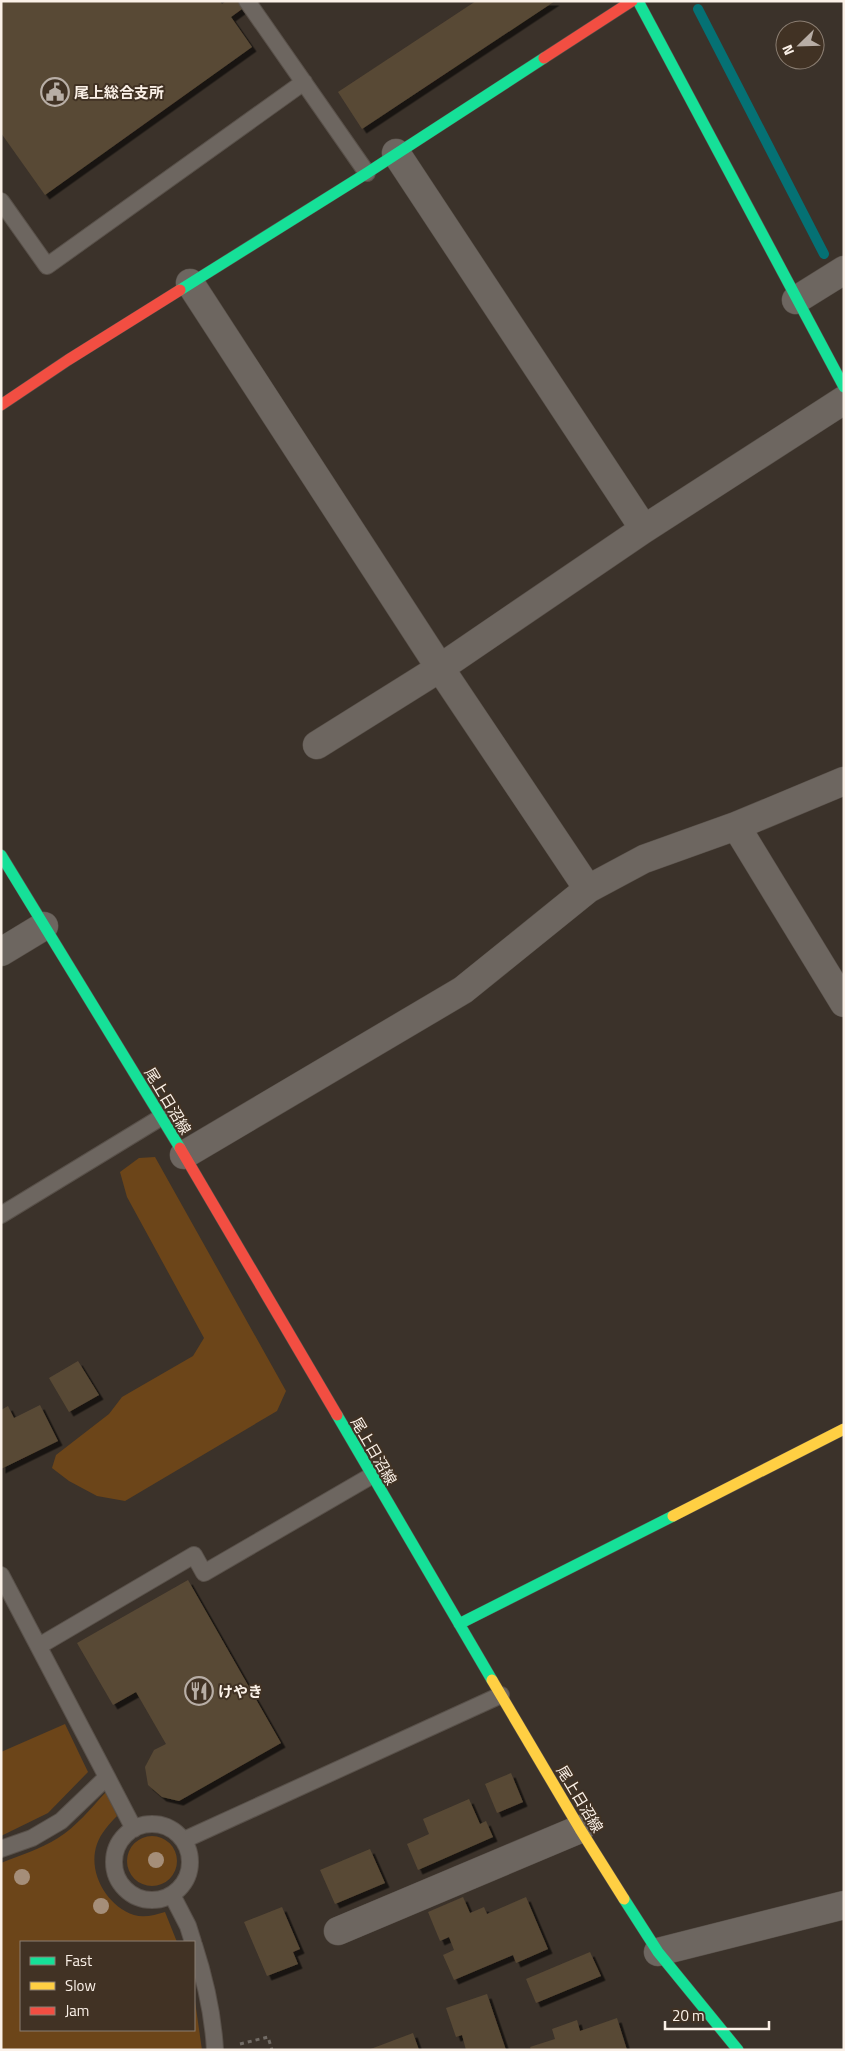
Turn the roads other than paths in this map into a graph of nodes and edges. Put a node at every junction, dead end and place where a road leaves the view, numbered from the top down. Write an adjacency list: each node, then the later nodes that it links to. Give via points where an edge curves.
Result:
1 (247, 1): 4 (lane)
2 (632, 1): 5 (street)
3 (638, 1): 10 (street)
4 (304, 82): 6 (lane); 7 (lane, via 47,266)
5 (396, 153): 6 (street); 14 (street)
6 (367, 173): 9 (street)
7 (1, 201)
8 (844, 270): 10 (street)
9 (190, 283): 13 (street); 15 (street)
10 (796, 300): 11 (street)
11 (844, 387)
12 (844, 400): 14 (street)
13 (1, 406)
14 (644, 529): 15 (street)
15 (440, 668): 16 (street); 20 (street)
16 (317, 745)
17 (844, 781): 18 (street)
18 (736, 826): 20 (street, via 644,859); 23 (street)
19 (1, 855): 21 (street, 尾上日沼線)
20 (588, 889): 25 (street, via 463,990)
21 (44, 926): 22 (street); 24 (street, 尾上日沼線)
22 (1, 952)
23 (844, 1003)
24 (160, 1118): 25 (street, 尾上日沼線); 26 (lane)
25 (184, 1155): 28 (street, 尾上日沼線)
26 (1, 1215)
27 (844, 1429): 30 (street)
28 (371, 1476): 30 (street, 尾上日沼線); 31 (lane, via 204,1573 194,1555)
29 (1, 1575): 31 (lane)
30 (459, 1624): 32 (street, 尾上日沼線)
31 (38, 1646): 33 (lane)
32 (501, 1695): 35 (street, 尾上日沼線); 36 (lane)
33 (108, 1777): 34 (lane); 37 (lane, via 61,1821 32,1838)
34 (134, 1829): 36 (lane, via 150,1823 163,1825); 38 (lane, via 119,1842 114,1855 118,1880 136,1897 148,1900)
35 (580, 1829): 40 (street); 43 (street, 尾上日沼線)
36 (184, 1840): 38 (lane, via 189,1870)
37 (1, 1849)
38 (172, 1895): 41 (lane)
39 (844, 1905): 43 (street)
40 (338, 1931)
41 (192, 1941)
42 (195, 1950): 44 (lane, via 204,1977)
43 (658, 1952): 45 (street, 尾上日沼線)
44 (215, 2050)
45 (738, 2050)

